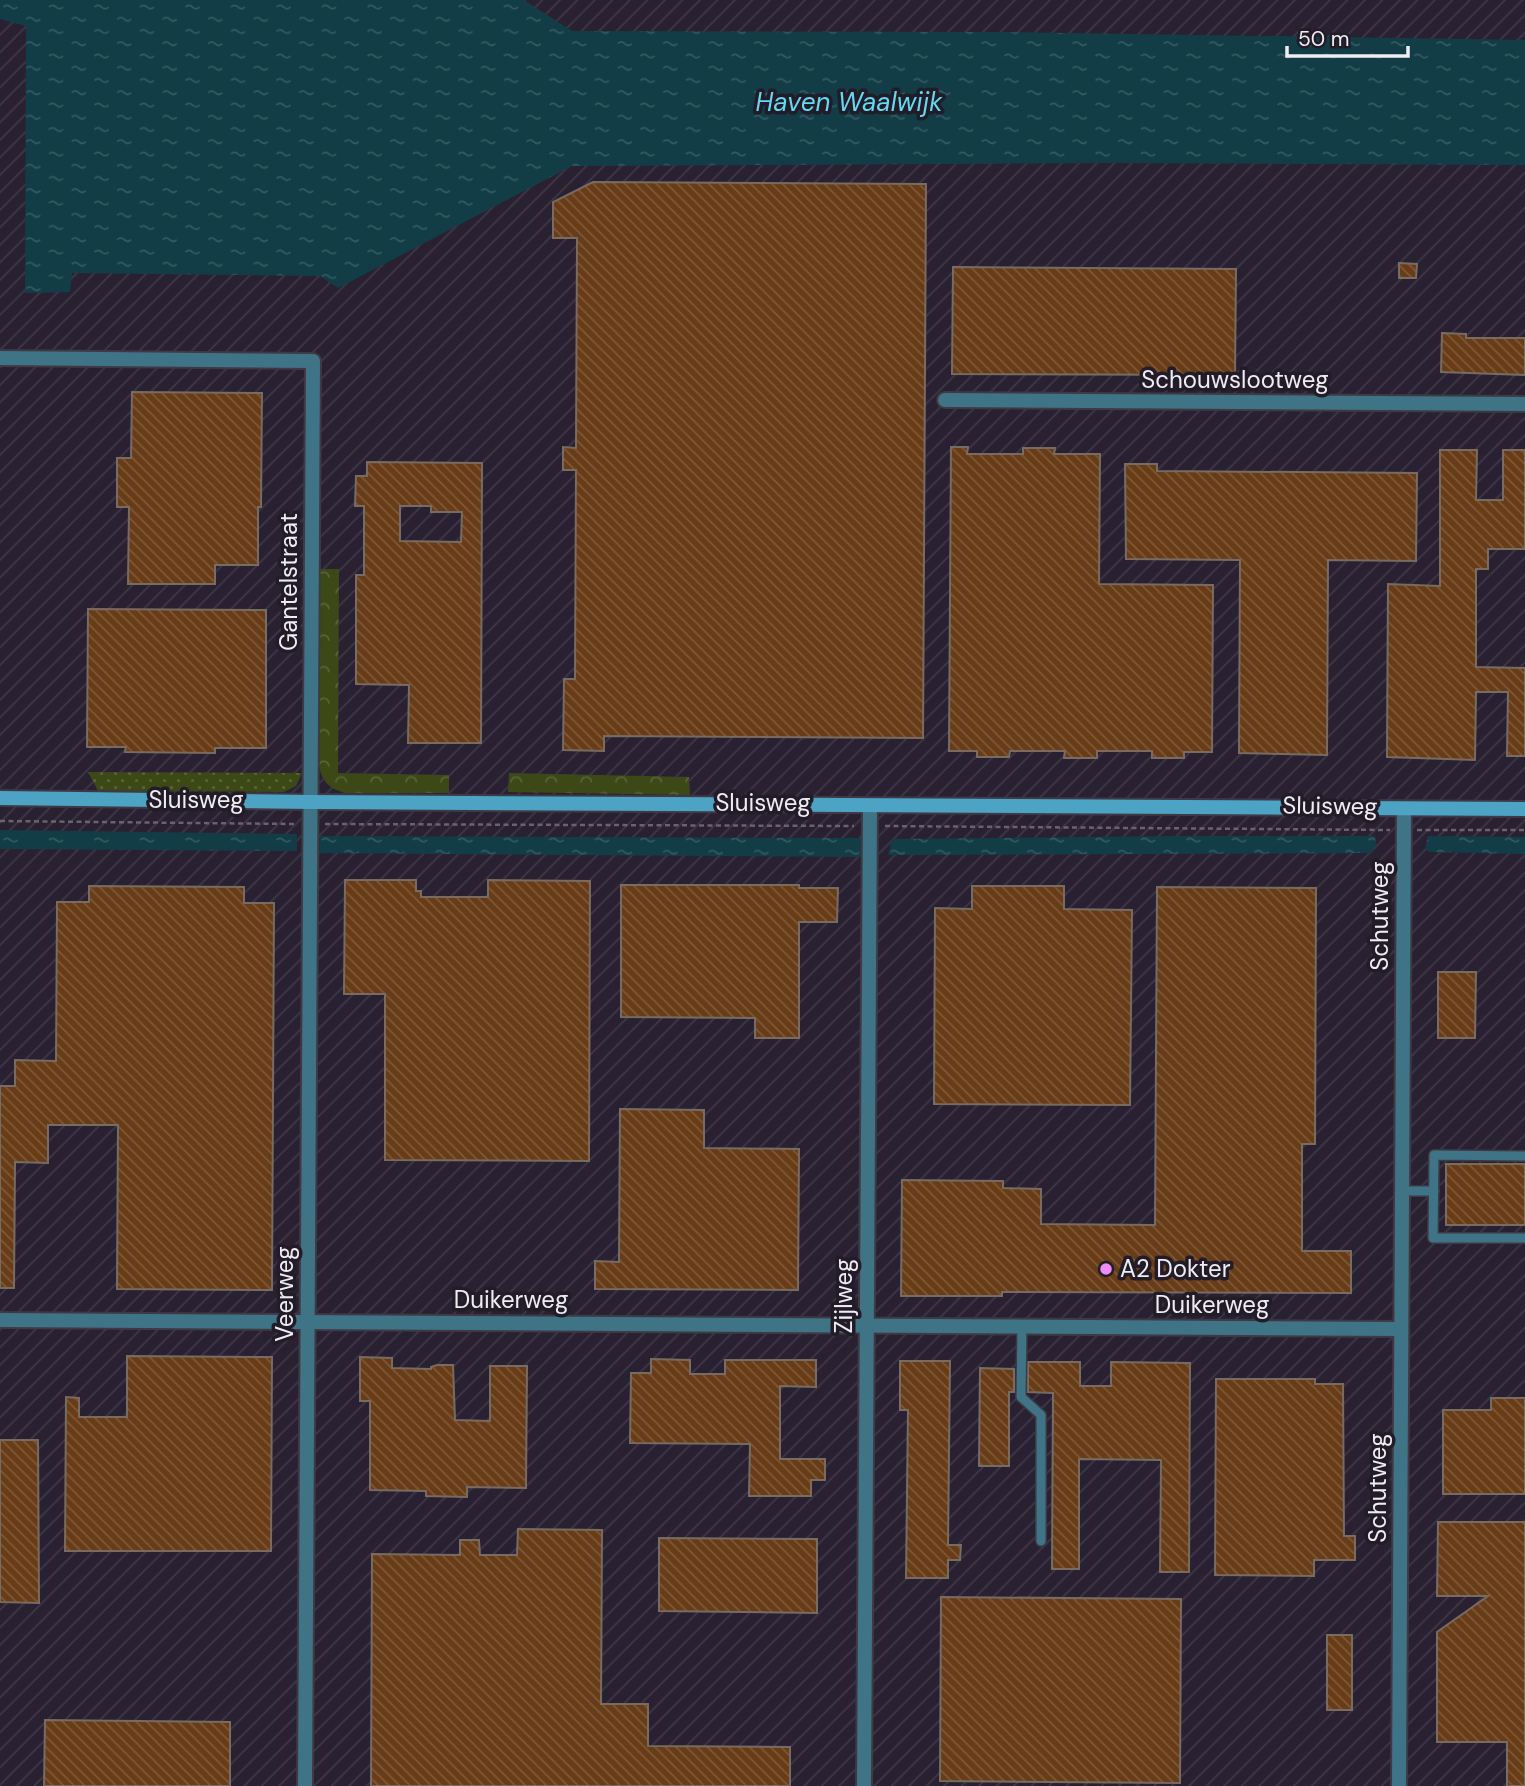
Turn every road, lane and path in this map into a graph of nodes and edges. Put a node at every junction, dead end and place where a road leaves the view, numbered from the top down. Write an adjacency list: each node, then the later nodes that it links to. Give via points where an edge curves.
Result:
1 (0, 358): 5 (street, Gantelstraat, via 313,361)
2 (945, 400): 3 (street, Schouwslootweg)
3 (1525, 404)
4 (0, 798): 5 (street, Sluisweg)
5 (311, 802): 6 (street, Sluisweg); 10 (street, Veerweg)
6 (870, 806): 7 (street, Sluisweg); 11 (street, Zijlweg)
7 (1404, 808): 8 (street, Sluisweg); 12 (street, Schutweg)
8 (1525, 809)
9 (0, 821): 10 (path, Sluisweg)
10 (311, 824): 11 (path, Sluisweg); 19 (street, Veerweg)
11 (869, 826): 12 (path, Sluisweg); 20 (street, Zijlweg)
12 (1404, 830): 13 (path, Sluisweg); 15 (street, Schutweg)
13 (1525, 831)
14 (1525, 1156): 16 (lane, via 1434,1155)
15 (1401, 1191): 16 (lane); 22 (street, Schutweg)
16 (1434, 1191): 17 (lane, via 1433,1238)
17 (1525, 1238)
18 (0, 1320): 19 (street, Duikerweg)
19 (307, 1322): 20 (street, Duikerweg); 24 (street, Veerweg)
20 (867, 1325): 21 (street, Duikerweg); 25 (street, Zijlweg)
21 (1022, 1326): 22 (street, Duikerweg); 23 (lane, via 1021,1397 1041,1415)
22 (1402, 1329): 26 (street, Schutweg)
23 (1041, 1541)
24 (305, 1786)
25 (864, 1786)
26 (1399, 1786)

